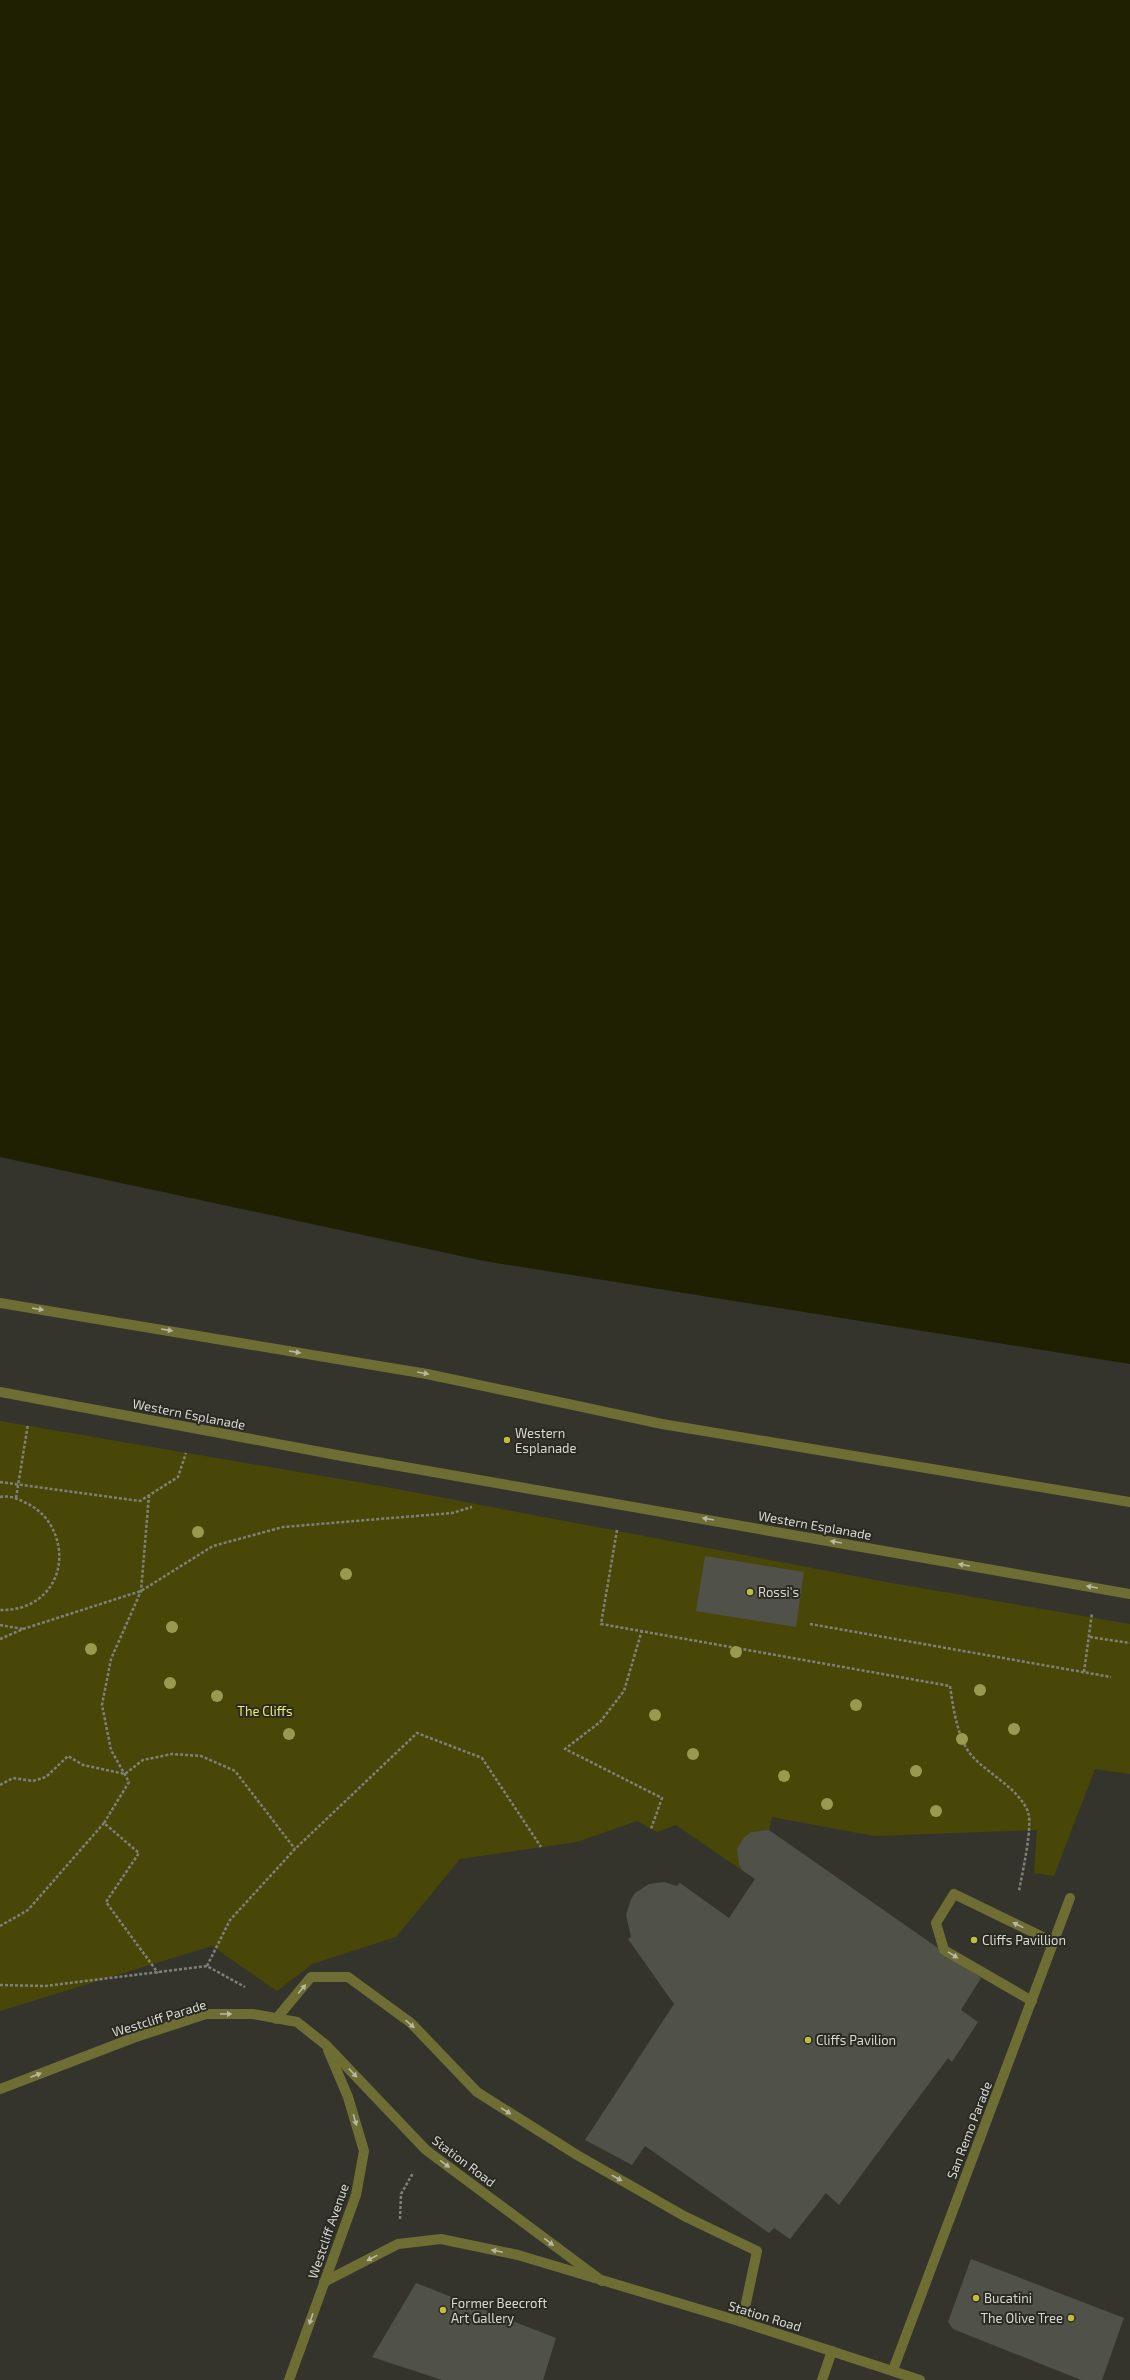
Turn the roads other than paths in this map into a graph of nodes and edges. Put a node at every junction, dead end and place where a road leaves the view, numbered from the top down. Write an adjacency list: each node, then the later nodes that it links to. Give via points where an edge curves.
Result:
1 (0, 1302): 3 (street, one-way to 3, via 427,1374 662,1424)
2 (0, 1392): 4 (street, Western Esplanade, one-way to 2, via 342,1456)
3 (1130, 1502)
4 (1130, 1594)
5 (1070, 1898): 6 (street, San Remo Parade)
6 (1053, 1942): 7 (street, San Remo Parade); 7 (street, one-way to 7, via 954,1894 936,1923 944,1950)
7 (1032, 2001): 15 (street, San Remo Parade)
8 (276, 2019): 9 (street, Westcliff Parade, via 297,2022); 10 (street, Westcliff Parade, one-way to 8, via 133,2038 206,2014 253,2014); 13 (street, one-way to 13, via 311,1977 348,1977 411,2023 477,2092 597,2167 684,2216 757,2251)
9 (326, 2045): 11 (street, Station Road, one-way to 11, via 426,2150); 12 (street, Westcliff Avenue, one-way to 12, via 348,2098 364,2151 356,2195)
10 (0, 2089)
11 (602, 2281): 12 (street, Station Road, one-way to 12, via 518,2255 441,2239 398,2244); 13 (street, Station Road)
12 (324, 2282): 16 (street, Westcliff Avenue, one-way to 16)
13 (742, 2322): 14 (street, Station Road)
14 (832, 2351): 15 (street, Station Road); 17 (street)
15 (893, 2370): 18 (street, Station Road)
16 (288, 2380)
17 (822, 2380)
18 (920, 2380)

